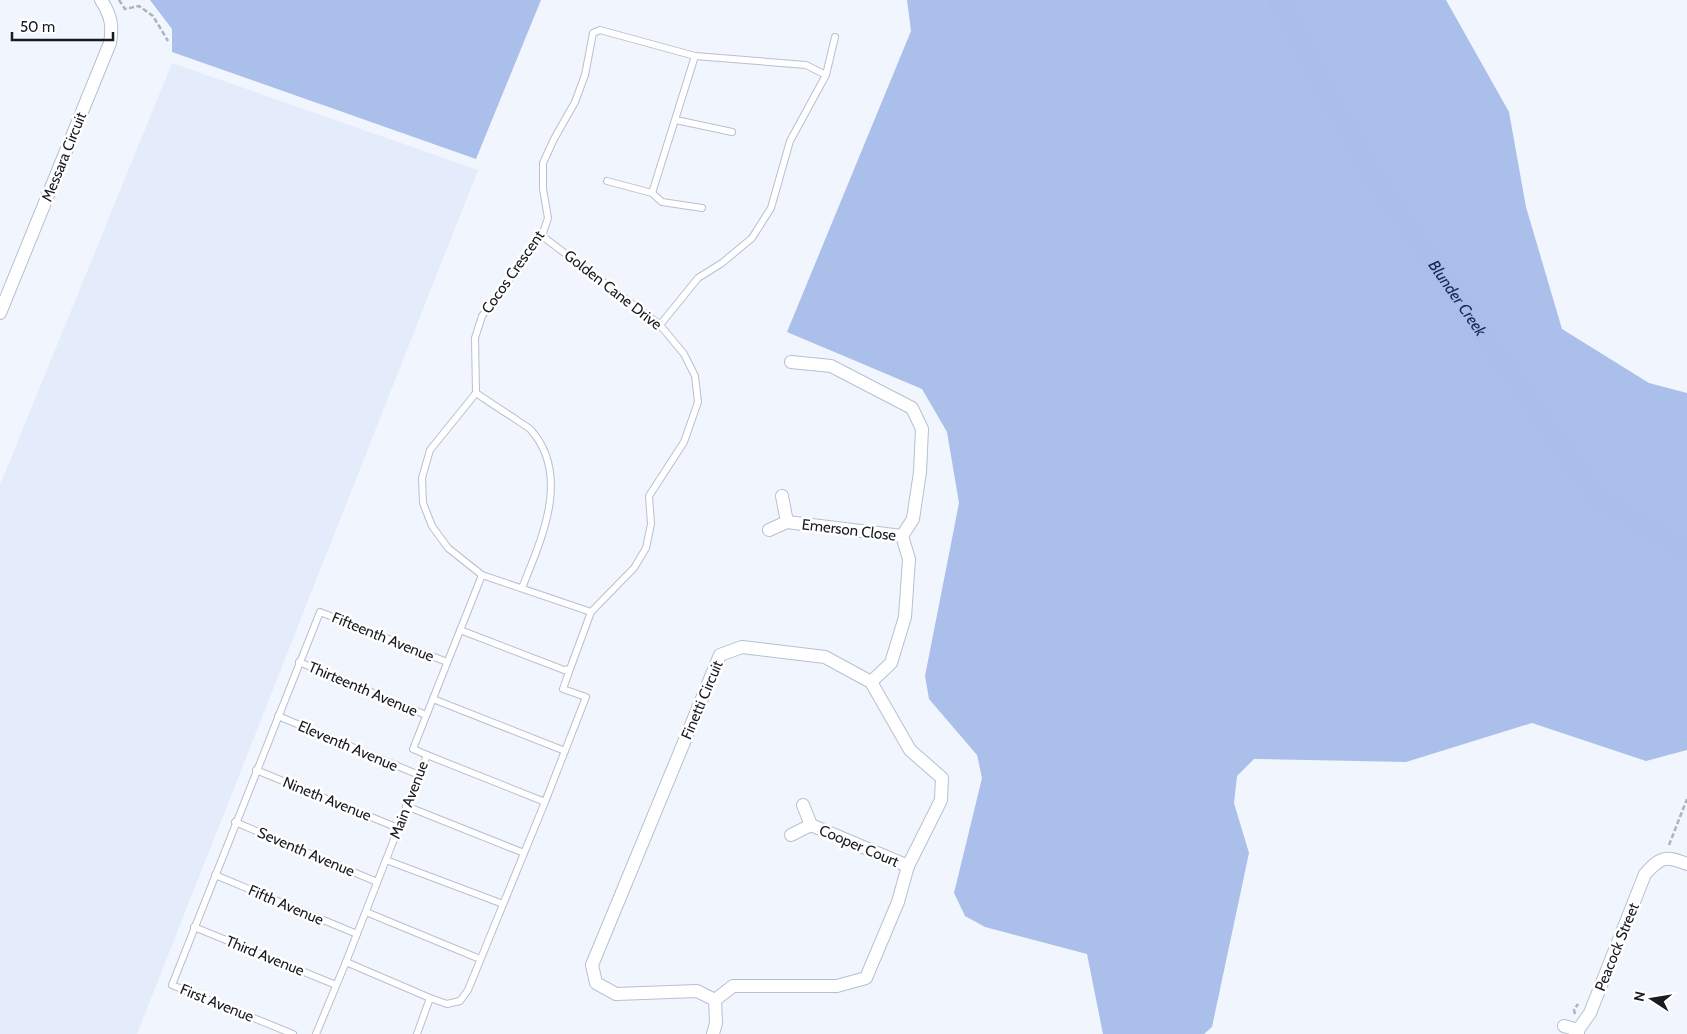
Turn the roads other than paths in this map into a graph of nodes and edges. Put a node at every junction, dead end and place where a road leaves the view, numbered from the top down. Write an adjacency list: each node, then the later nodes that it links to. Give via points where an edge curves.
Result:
1 (101, 0): 11 (street, Messara Circuit, via 112,24 110,43)
2 (835, 37): 4 (lane)
3 (695, 56): 4 (lane, Cocos Crescent, via 806,65); 5 (lane); 10 (lane, Cocos Crescent, via 600,30 593,34 576,102 543,163 548,218)
4 (826, 75): 12 (lane, via 790,141 771,208 752,238 698,278)
5 (676, 120): 6 (lane); 8 (lane)
6 (732, 132)
7 (607, 181): 8 (lane)
8 (652, 193): 9 (lane, via 662,202)
9 (702, 208)
10 (542, 236): 12 (lane, Golden Cane Drive); 14 (lane, Cocos Crescent, via 482,316 476,338)
11 (0, 313)
12 (660, 325): 21 (lane, Golden Cane Drive, via 684,354 695,376 698,402 684,442 649,496 651,524 646,548 634,568)
13 (791, 362): 18 (street, via 831,366 912,408 922,428 920,472 913,519)
14 (476, 393): 19 (lane, via 430,450 422,478 423,503 432,526 448,548); 20 (lane, via 529,429 543,448 550,474 550,506 544,533)
15 (782, 496): 16 (street, Emerson Close)
16 (787, 522): 17 (street, Emerson Close); 18 (street, Emerson Close)
17 (769, 530)
18 (902, 536): 26 (street, Emerson Close, via 909,559 905,617 891,662)
19 (482, 575): 20 (lane); 22 (lane, Main Avenue)
20 (522, 588): 21 (lane)
21 (591, 612): 25 (lane, Golden Cane Drive)
22 (460, 630): 24 (lane, Main Avenue); 25 (lane, via 564,670)
23 (299, 662): 24 (lane, Fifteenth Avenue, via 320,612); 28 (lane, Thirteenth Avenue); 29 (lane)
24 (447, 662): 27 (lane, Main Avenue)
25 (570, 669): 30 (lane, Golden Cane Drive, via 563,689 586,697)
26 (871, 682): 44 (street, via 910,750 942,778 942,800); 55 (street, Finetti Circuit, via 825,657 742,647 720,656 592,965 596,983 616,994 697,991)
27 (433, 699): 28 (lane, Main Avenue); 30 (lane)
28 (426, 715): 31 (lane, Main Avenue, via 413,749)
29 (278, 716): 32 (lane); 33 (lane, Eleventh Avenue)
30 (565, 750): 34 (lane)
31 (427, 755): 33 (lane, Main Avenue); 34 (lane)
32 (256, 770): 37 (lane); 39 (lane, Nineth Avenue)
33 (419, 775): 36 (lane, Main Avenue)
34 (545, 802): 41 (lane)
35 (803, 805): 38 (street, Cooper Court)
36 (406, 806): 39 (lane, Main Avenue); 41 (lane)
37 (236, 822): 45 (lane); 46 (lane, Seventh Avenue)
38 (810, 825): 40 (street, Cooper Court); 44 (street, Cooper Court)
39 (398, 828): 42 (lane, Main Avenue)
40 (791, 835)
41 (524, 853): 47 (lane)
42 (386, 860): 46 (lane, Main Avenue); 47 (lane)
43 (1687, 864): 58 (street, Peacock Street, via 1672,858 1658,861 1646,874 1590,1013)
44 (908, 866): 55 (street, via 898,902 866,978 837,986 733,986)
45 (215, 875): 49 (lane); 50 (lane, Fifth Avenue)
46 (377, 882): 48 (lane, Main Avenue)
47 (503, 904): 51 (lane)
48 (366, 912): 50 (lane, Main Avenue); 51 (lane)
49 (194, 927): 53 (lane, Third Avenue); 59 (lane, First Avenue, via 172,985)
50 (357, 934): 52 (lane, Main Avenue)
51 (480, 959): 54 (lane, via 460,1001 447,1004)
52 (346, 962): 53 (lane, Main Avenue); 54 (lane)
53 (336, 985): 60 (lane, Main Avenue)
54 (430, 998): 61 (lane)
55 (716, 1000): 57 (street)
56 (1564, 1026): 58 (street)
57 (716, 1030)
58 (1578, 1032)
59 (293, 1034)
60 (316, 1034)
61 (416, 1034)

